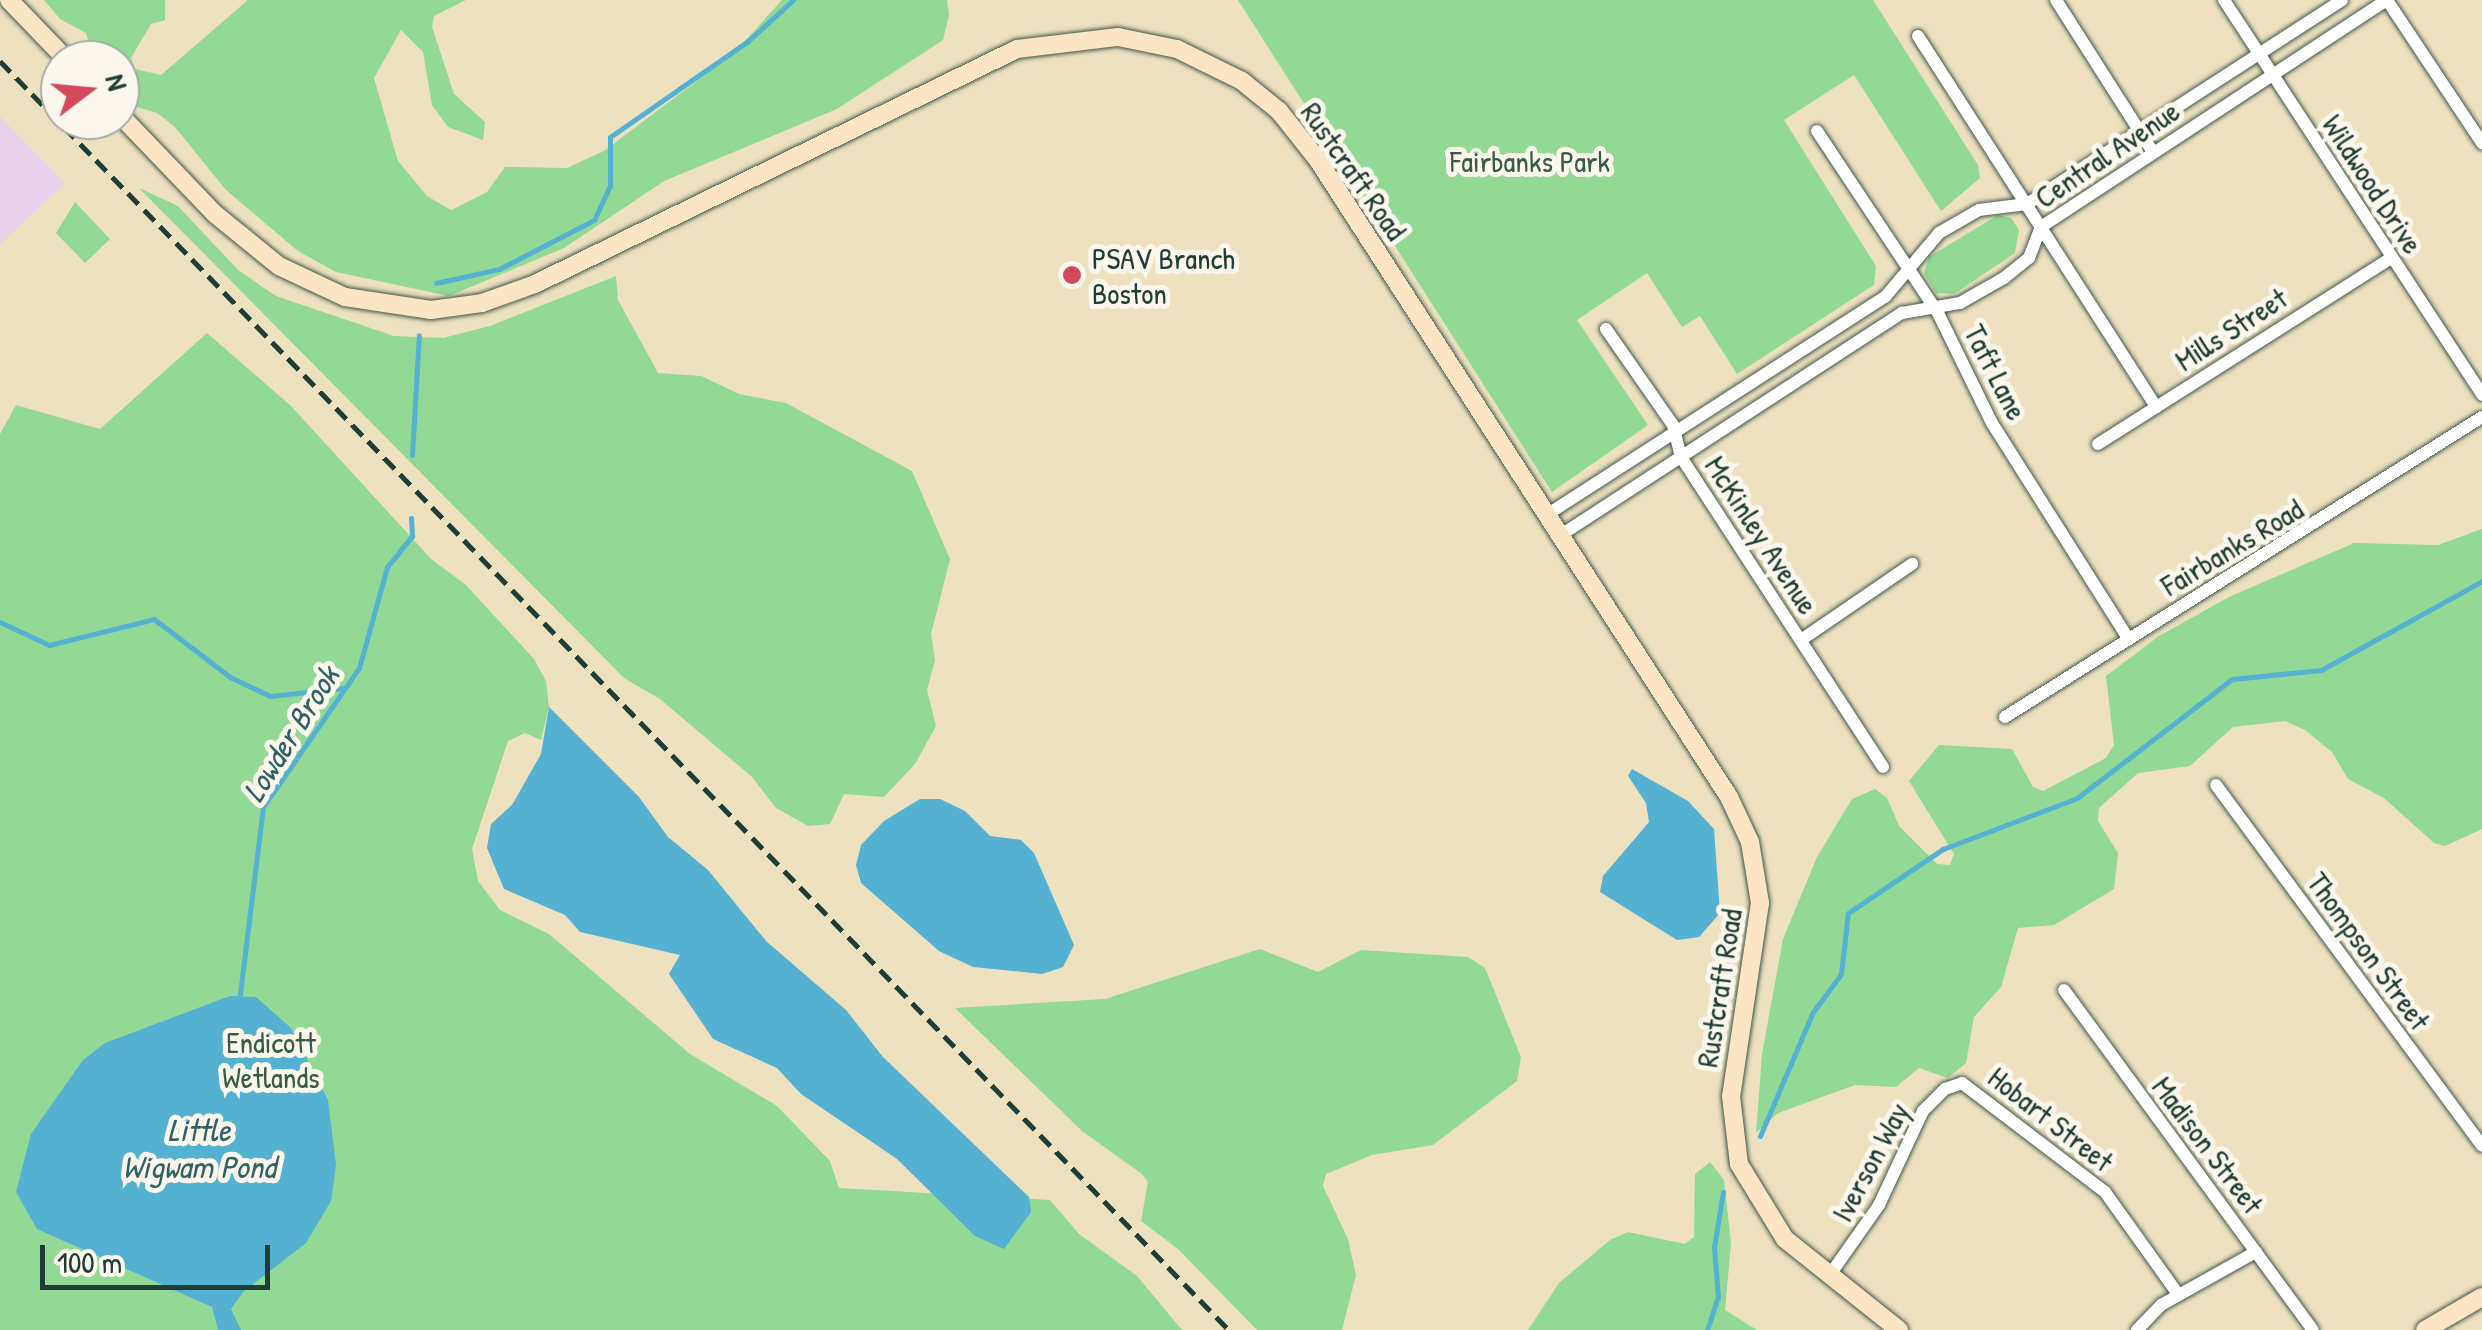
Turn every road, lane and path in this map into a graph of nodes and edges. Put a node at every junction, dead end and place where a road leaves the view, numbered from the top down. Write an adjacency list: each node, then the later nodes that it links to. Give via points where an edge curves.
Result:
1 (9, 0): 7 (main road)
2 (2056, 0): 11 (street)
3 (2224, 0): 8 (street, Wildwood Drive)
4 (2342, 0): 8 (street, Central Avenue)
5 (2387, 0): 9 (street, Central Avenue); 13 (street)
6 (1918, 36): 15 (street)
7 (48, 40)
8 (2259, 53): 9 (street, Wildwood Drive); 11 (street, Central Avenue)
9 (2272, 75): 14 (street, Central Avenue); 17 (street, Wildwood Drive)
10 (1816, 131): 18 (street, Taft Lane)
11 (2140, 132): 14 (street); 15 (street, Central Avenue)
12 (140, 136): 27 (main road, Rustcraft Road, via 215,214 278,266 346,297 430,310 482,303 535,284 1017,49 1102,37 1177,49 1242,82 1298,133)
13 (2482, 144)
14 (2152, 152): 16 (street, Central Avenue)
15 (2027, 204): 16 (street); 18 (street, Central Avenue, via 1970,214 1923,246)
16 (2041, 227): 19 (street, Central Avenue, via 2029,258 2016,270 1960,303); 22 (street)
17 (2391, 258): 21 (street, Wildwood Drive); 22 (street, Mills Street)
18 (1908, 268): 19 (street, Taft Lane); 24 (street, Central Avenue, via 1885,297)
19 (1934, 307): 26 (street, Central Avenue, via 1902,313); 30 (street, Taft Lane, via 1992,424)
20 (1606, 329): 24 (street, McKinley Avenue)
21 (2482, 395)
22 (2156, 407): 25 (street, Mills Street)
23 (2482, 417): 30 (street, Fairbanks Road)
24 (1675, 434): 26 (street, McKinley Avenue); 27 (street, Central Avenue)
25 (2098, 444)
26 (1681, 457): 28 (street, Central Avenue); 31 (street, McKinley Avenue)
27 (1548, 514): 28 (main road, Rustcraft Road)
28 (1562, 535): 39 (main road, Rustcraft Road, via 1706,760 1750,842 1760,928 1734,1070 1733,1144 1764,1213)
29 (1912, 564): 31 (street)
30 (2128, 638): 32 (street, Fairbanks Road)
31 (1801, 640): 33 (street, McKinley Avenue)
32 (2005, 717)
33 (1883, 767)
34 (2216, 785): 37 (street, Thompson Street)
35 (2064, 990): 38 (street, Madison Street)
36 (1962, 1083): 39 (street, Iverson Way, via 1923,1111 1879,1205); 40 (street, Hobart Street, via 2105,1192)
37 (2482, 1146)
38 (2256, 1252): 40 (street); 44 (street, Madison Street)
39 (1829, 1276): 42 (main road, Rustcraft Road)
40 (2178, 1294): 43 (street)
41 (2482, 1298): 45 (main road)
42 (1899, 1330)
43 (2137, 1330)
44 (2312, 1330)
45 (2424, 1330)

